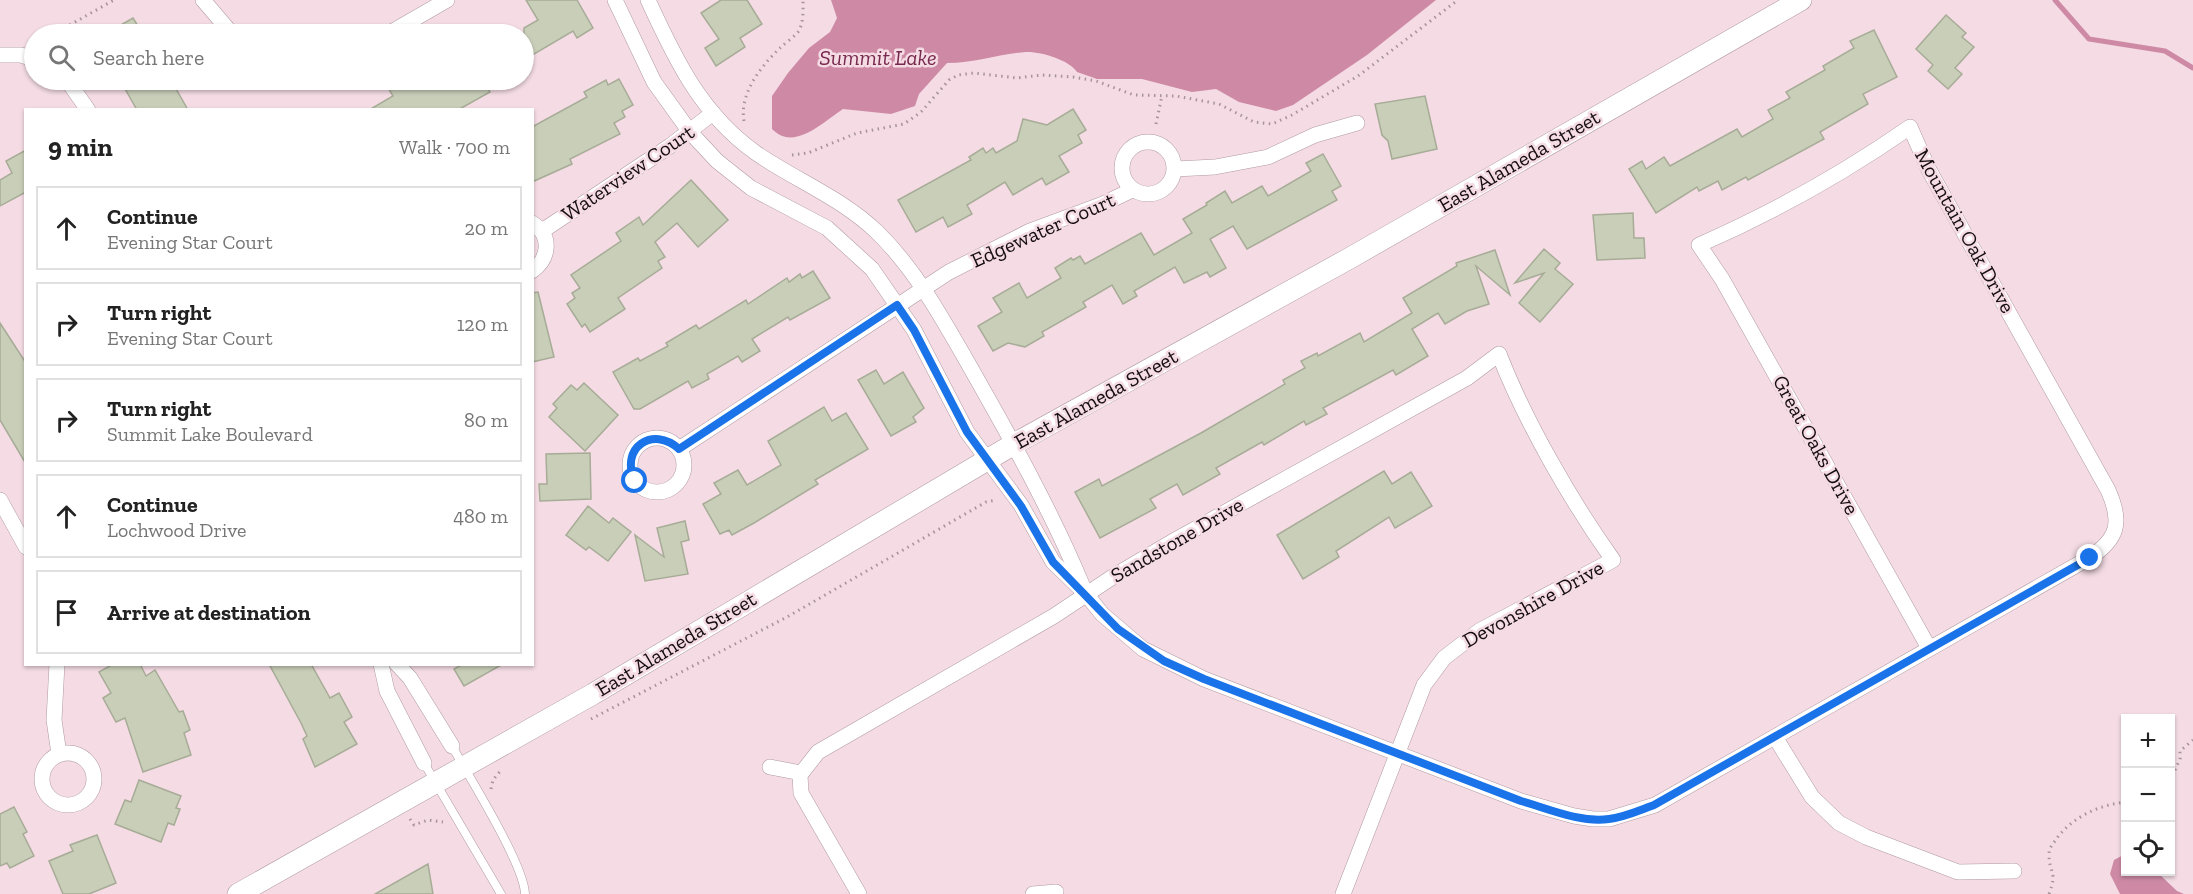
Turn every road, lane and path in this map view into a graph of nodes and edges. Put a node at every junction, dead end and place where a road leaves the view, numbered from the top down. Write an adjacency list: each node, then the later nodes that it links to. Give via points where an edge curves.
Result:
1 (114, 0): 9 (path)
2 (203, 0): 10 (street)
3 (447, 0): 11 (street)
4 (615, 0): 21 (street, via 645,67)
5 (648, 0): 17 (street, via 683,73)
6 (803, 0): 20 (path, via 797,33 762,67 744,102 743,121)
7 (1458, 0): 15 (path, via 1358,76 1272,124 1254,122 1219,104)
8 (1801, 0): 32 (street, East Alameda Street, via 1350,258)
9 (72, 24)
10 (223, 24)
11 (405, 24)
12 (0, 55): 13 (street)
13 (24, 56)
14 (74, 90): 16 (street)
15 (1162, 95): 19 (path); 22 (path, via 1134,95 1096,81 1059,75 1017,78 965,74 944,85 921,112 904,124 844,137 808,153)
16 (87, 108)
17 (712, 113): 21 (street, Waterview Court); 28 (street, via 757,154 828,196 876,231)
18 (1357, 123): 23 (street, via 1315,135 1268,157 1215,167)
19 (1156, 124)
20 (748, 128)
21 (690, 132): 25 (street, Waterview Court); 29 (street, via 751,188 827,228 861,256)
22 (785, 153)
23 (1175, 169): 24 (street, Edgewater Court, via 1172,180 1159,193 1146,195); 24 (street, Edgewater Court, via 1168,151 1158,144 1140,143 1130,148 1121,165 1123,179)
24 (1132, 190): 28 (street, Edgewater Court, via 1030,231)
25 (537, 227): 27 (street, Waterview Court, via 547,248 546,256)
26 (1699, 244): 38 (street, Great Oaks Drive); 38 (street, Mountain Oak Drive, via 1745,225 1910,127 1929,170 2108,490 2118,516 2103,549)
27 (534, 269)
28 (923, 288): 29 (street, Edgewater Court); 32 (street)
29 (897, 305): 31 (street, Edgewater Court); 33 (street, via 967,432)
30 (1499, 354): 37 (street, Sandstone Drive, via 1467,378 1176,539); 46 (street, Devonshire Drive, via 1512,388 1591,529 1613,560 1461,642 1432,672)
31 (679, 449)
32 (1018, 454): 33 (street, East Alameda Street); 37 (street)
33 (993, 468): 37 (street, via 1021,506 1053,562); 49 (street, East Alameda Street)
34 (998, 499): 42 (path, via 986,502 787,617)
35 (0, 500): 36 (street)
36 (21, 529)
37 (1086, 594): 46 (street, via 1118,629 1164,661); 53 (street, Sandstone Drive, via 818,752)
38 (1929, 648): 43 (street)
39 (57, 666): 47 (street, via 54,720)
40 (381, 666): 48 (street, via 387,691)
41 (399, 666): 45 (street)
42 (581, 724)
43 (1775, 737): 46 (street, via 1654,805 1609,819 1574,816 1521,801); 59 (street, via 1812,797 1839,823 1958,872)
44 (2193, 740): 52 (path, via 2180,751)
45 (452, 746): 49 (lane)
46 (1398, 752): 66 (street, Devonshire Drive)
47 (59, 754)
48 (424, 763): 54 (lane)
49 (464, 767): 54 (street, East Alameda Street); 63 (lane, via 505,843)
50 (770, 767): 53 (street)
51 (503, 768): 55 (path, via 492,780)
52 (2175, 770)
53 (801, 773): 64 (street, via 801,793)
54 (436, 783): 61 (street, East Alameda Street); 62 (lane)
55 (491, 794)
56 (2121, 803): 67 (path, via 2092,810 2070,822 2062,832 2050,848 2055,877)
57 (410, 819): 58 (path, via 414,825 436,819)
58 (447, 826)
59 (2014, 871)
60 (1056, 892): 65 (street)
61 (238, 894)
62 (501, 894)
63 (525, 894)
64 (860, 894)
65 (1034, 894)
66 (1343, 894)
67 (2049, 894)

